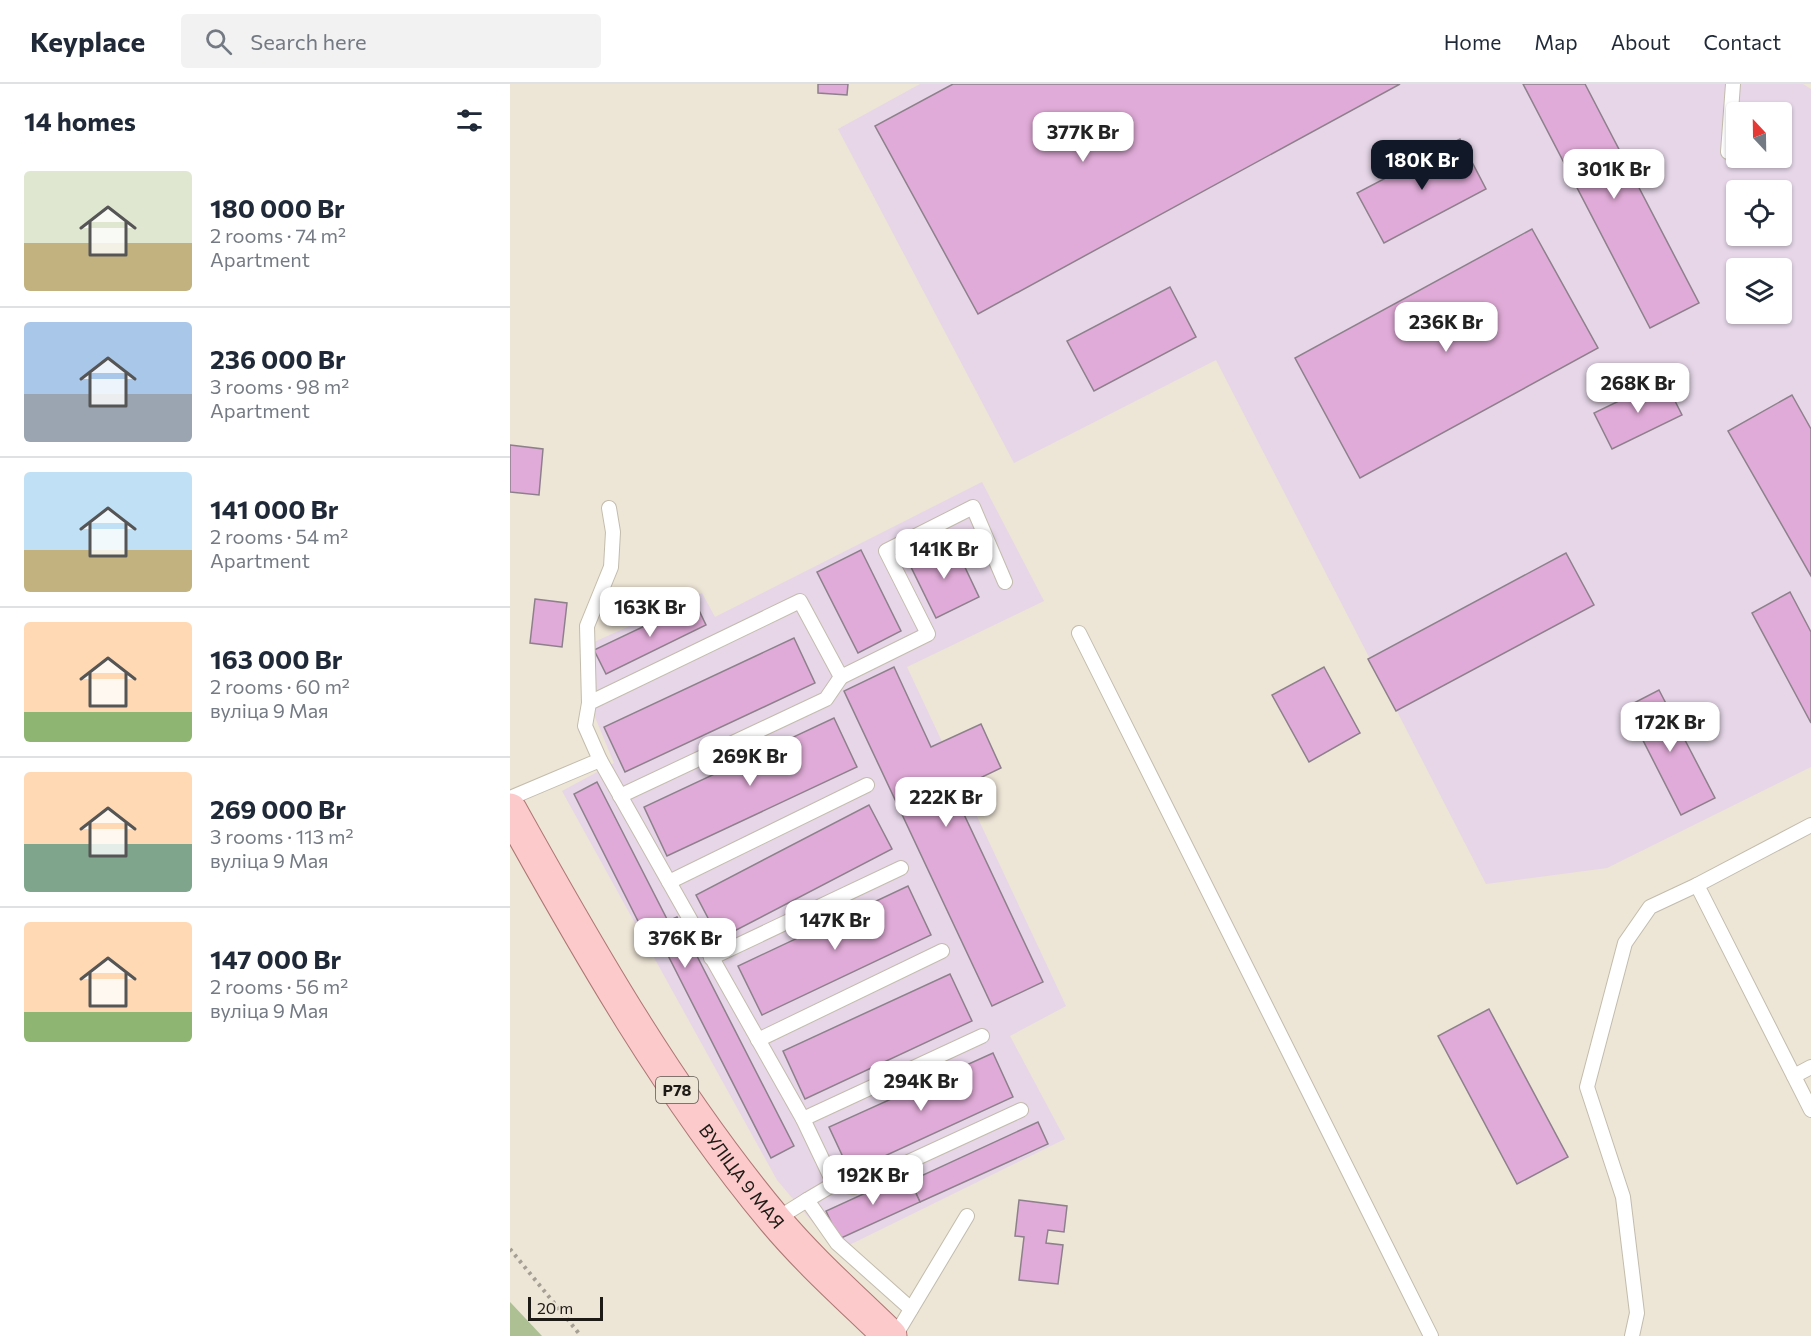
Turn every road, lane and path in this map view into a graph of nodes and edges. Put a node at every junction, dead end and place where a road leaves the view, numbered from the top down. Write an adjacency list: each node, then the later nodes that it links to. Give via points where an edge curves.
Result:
1 (1733, 84): 2 (lane)
2 (1732, 102)
3 (609, 508): 7 (lane, via 614,532 611,567 587,626)
4 (1005, 582): 6 (lane, via 974,507 886,551 928,634)
5 (1079, 633): 35 (lane)
6 (841, 676): 7 (lane, via 800,601); 10 (lane, via 826,699)
7 (588, 703): 8 (lane, via 585,726)
8 (600, 760): 10 (lane); 11 (lane)
9 (867, 785): 15 (lane)
10 (620, 796): 15 (lane)
11 (510, 798)
12 (510, 810): 29 (main road, ВУЛІЦА 9 МАЯ / Р78, via 574,925 680,1095)
13 (1811, 825): 16 (lane)
14 (901, 868): 18 (lane)
15 (669, 882): 18 (lane)
16 (1697, 885): 22 (lane); 36 (lane, via 1650,907 1625,943 1587,1088 1623,1197 1637,1313)
17 (942, 951): 20 (lane)
18 (711, 958): 20 (lane)
19 (982, 1036): 25 (lane)
20 (758, 1040): 25 (lane)
21 (1811, 1067): 22 (lane)
22 (1794, 1076): 24 (lane)
23 (1021, 1110): 26 (lane, via 854,1187)
24 (1811, 1110)
25 (802, 1119): 26 (lane)
26 (834, 1184): 27 (lane)
27 (807, 1200): 29 (lane); 31 (lane, via 837,1243)
28 (967, 1216): 31 (lane)
29 (775, 1220): 33 (main road, ВУЛІЦА 9 МАЯ / Р78)
30 (510, 1249): 32 (path)
31 (911, 1309): 34 (lane)
32 (581, 1336)
33 (890, 1336)
34 (895, 1336)
35 (1431, 1336)
36 (1632, 1336)

